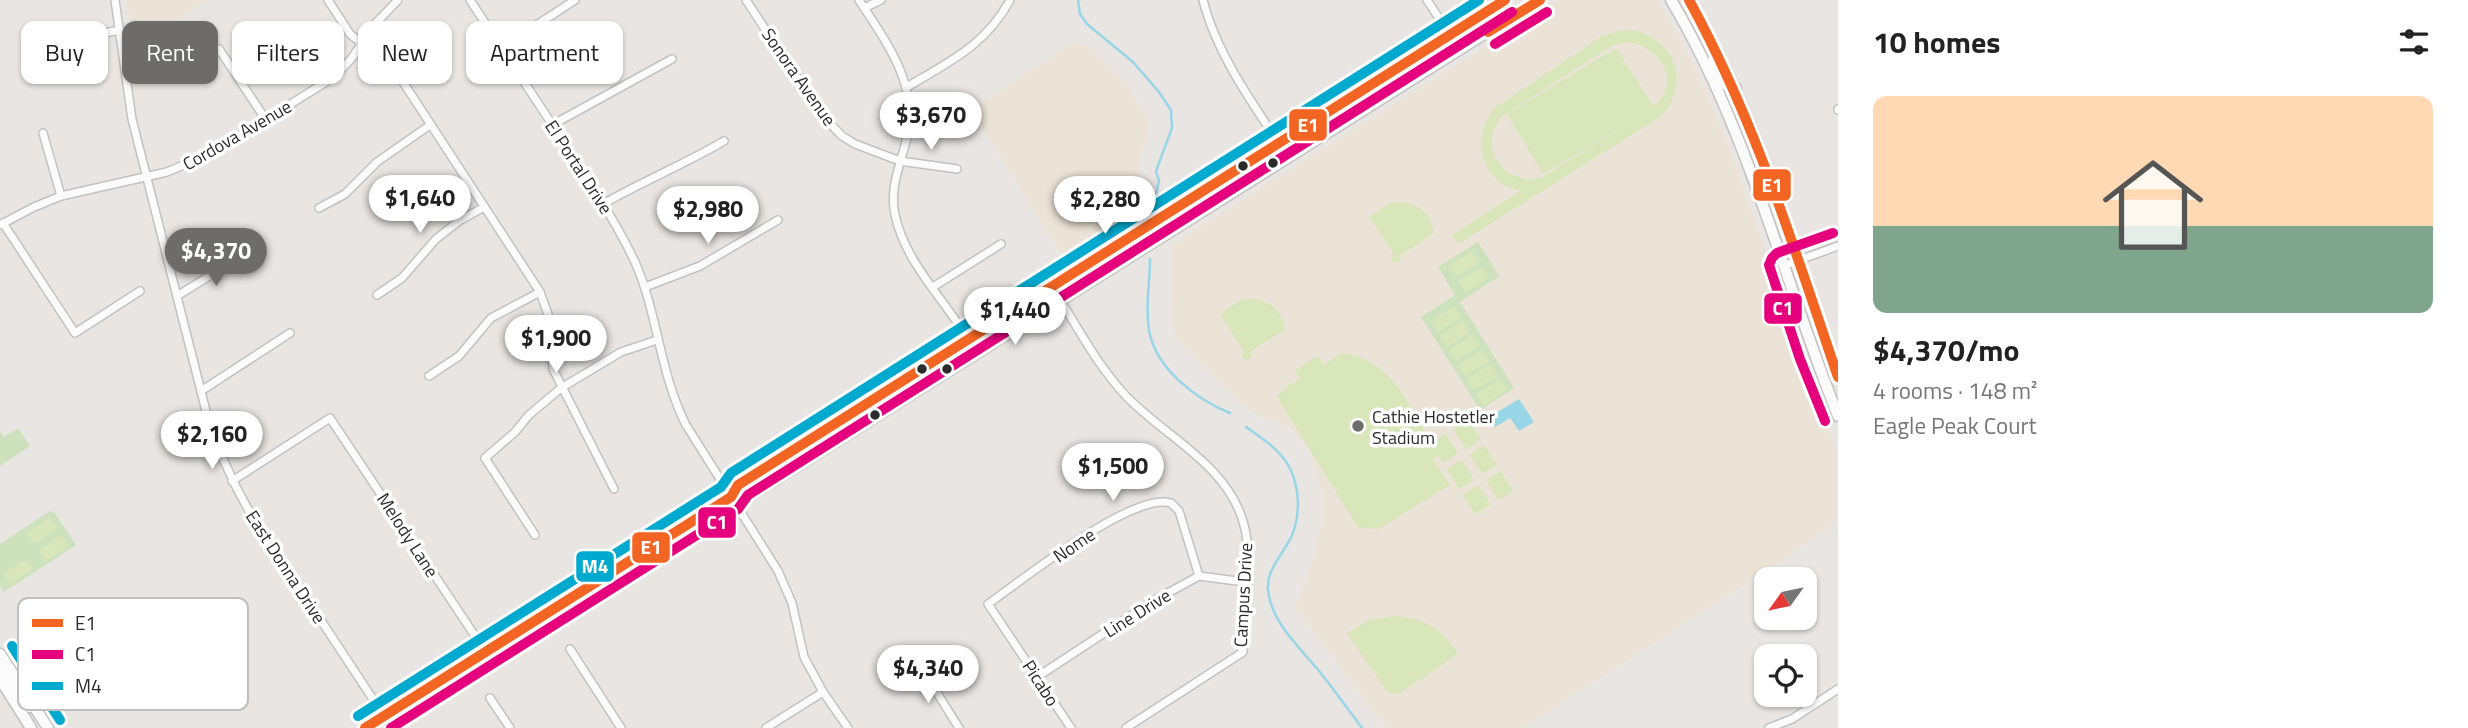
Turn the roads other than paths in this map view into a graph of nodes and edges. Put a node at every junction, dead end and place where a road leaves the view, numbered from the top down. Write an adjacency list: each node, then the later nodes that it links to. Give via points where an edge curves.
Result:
1 (115, 0): 20 (street, East Donna Drive)
2 (328, 0): 23 (street)
3 (398, 0): 17 (street, Cordova Avenue)
4 (470, 0): 18 (street, El Portal Drive)
5 (576, 0): 19 (street)
6 (746, 0): 40 (street, Sonora Avenue, via 828,123 855,144)
7 (859, 0): 16 (street)
8 (881, 0): 16 (street)
9 (1010, 0): 31 (street, via 977,43)
10 (1203, 0): 38 (street, via 1221,50)
11 (1427, 0): 22 (street)
12 (1506, 0): 22 (street)
13 (1540, 0): 26 (street)
14 (1671, 0): 27 (main road)
15 (1689, 0): 32 (main road)
16 (864, 8): 31 (street, via 896,59)
17 (378, 21)
18 (484, 21)
19 (544, 21)
20 (120, 30): 21 (street); 42 (street, East Donna Drive, via 128,102)
21 (108, 32)
22 (1450, 35): 26 (street); 38 (street)
23 (358, 42)
24 (358, 49): 33 (street, Cordova Avenue, via 334,77)
25 (219, 50): 33 (street)
26 (1459, 51): 39 (street)
27 (1703, 56): 32 (main road, via 1712,61 1725,86); 53 (main road)
28 (672, 59): 35 (street)
29 (403, 84): 34 (street)
30 (525, 84): 35 (street, El Portal Drive)
31 (907, 87): 40 (street, via 909,124)
32 (1736, 88): 52 (main road)
33 (266, 120): 42 (street, Cordova Avenue, via 190,164)
34 (430, 125): 45 (street); 46 (street, via 377,162 345,194)
35 (552, 125): 44 (street, El Portal Drive)
36 (43, 133): 43 (street)
37 (724, 141): 44 (street)
38 (1279, 143): 39 (street); 63 (street)
39 (1289, 158): 60 (street)
40 (900, 161): 41 (street, Sonora Avenue); 55 (street, via 892,197 895,217)
41 (957, 169)
42 (147, 178): 43 (street, Cordova Avenue); 59 (street, East Donna Drive)
43 (61, 196): 48 (street, Cordova Avenue)
44 (603, 204): 54 (street, El Portal Drive)
45 (484, 207): 57 (street); 58 (street, via 436,239 402,278)
46 (319, 208)
47 (778, 220): 54 (street, via 708,262)
48 (1, 224): 56 (street, via 75,333)
49 (1001, 244): 55 (street)
50 (1838, 246): 52 (street)
51 (240, 257): 59 (street)
52 (1798, 261): 53 (street); 65 (main road)
53 (1783, 266): 68 (main road)
54 (645, 287): 62 (street, El Portal Drive)
55 (933, 287): 63 (street)
56 (140, 291)
57 (540, 292): 64 (street, via 491,318 459,356); 66 (street, via 550,320 552,369)
58 (377, 295)
59 (177, 296): 67 (street, East Donna Drive)
60 (1061, 301): 71 (street, via 747,499); 74 (street, Campus Drive, via 1118,388 1224,483 1246,533)
61 (290, 333): 67 (street)
62 (657, 340): 66 (street, via 621,352); 71 (street, El Portal Drive, via 677,407)
63 (968, 340): 71 (street, via 738,485)
64 (429, 376)
65 (1838, 377)
66 (561, 388): 70 (street); 72 (street, via 485,458)
67 (201, 391): 69 (street, East Donna Drive)
68 (1838, 416)
69 (232, 481): 77 (street, Melody Lane, via 330,418); 91 (street, East Donna Drive)
70 (614, 489)
71 (732, 497): 77 (street); 85 (street, El Portal Drive, via 786,585 804,657)
72 (535, 535)
73 (1199, 576): 74 (street); 75 (street, Nome, via 1179,511 1171,503 1153,501 1123,513); 81 (street, Line Drive)
74 (1245, 582): 102 (street, Campus Drive, via 1243,652)
75 (988, 604): 81 (street, Picabo)
76 (570, 649): 97 (street)
77 (485, 651): 91 (street)
78 (0, 654): 83 (main road)
79 (0, 667): 86 (main road)
80 (921, 667): 100 (street)
81 (1037, 677): 101 (street, Picabo)
82 (0, 679): 88 (main road)
83 (18, 682)
84 (1838, 690): 103 (street, via 1793,719)
85 (823, 692): 98 (street); 99 (street, El Portal Drive)
86 (18, 694)
87 (490, 698): 96 (street)
88 (18, 707)
89 (20, 710): 92 (main road)
90 (37, 710): 93 (main road)
91 (384, 716): 94 (street); 95 (street, East Donna Drive)
92 (31, 728)
93 (48, 728)
94 (365, 728)
95 (392, 728)
96 (510, 728)
97 (621, 728)
98 (766, 728)
99 (848, 728)
100 (959, 728)
101 (1071, 728)
102 (1126, 728)
103 (1769, 728)

